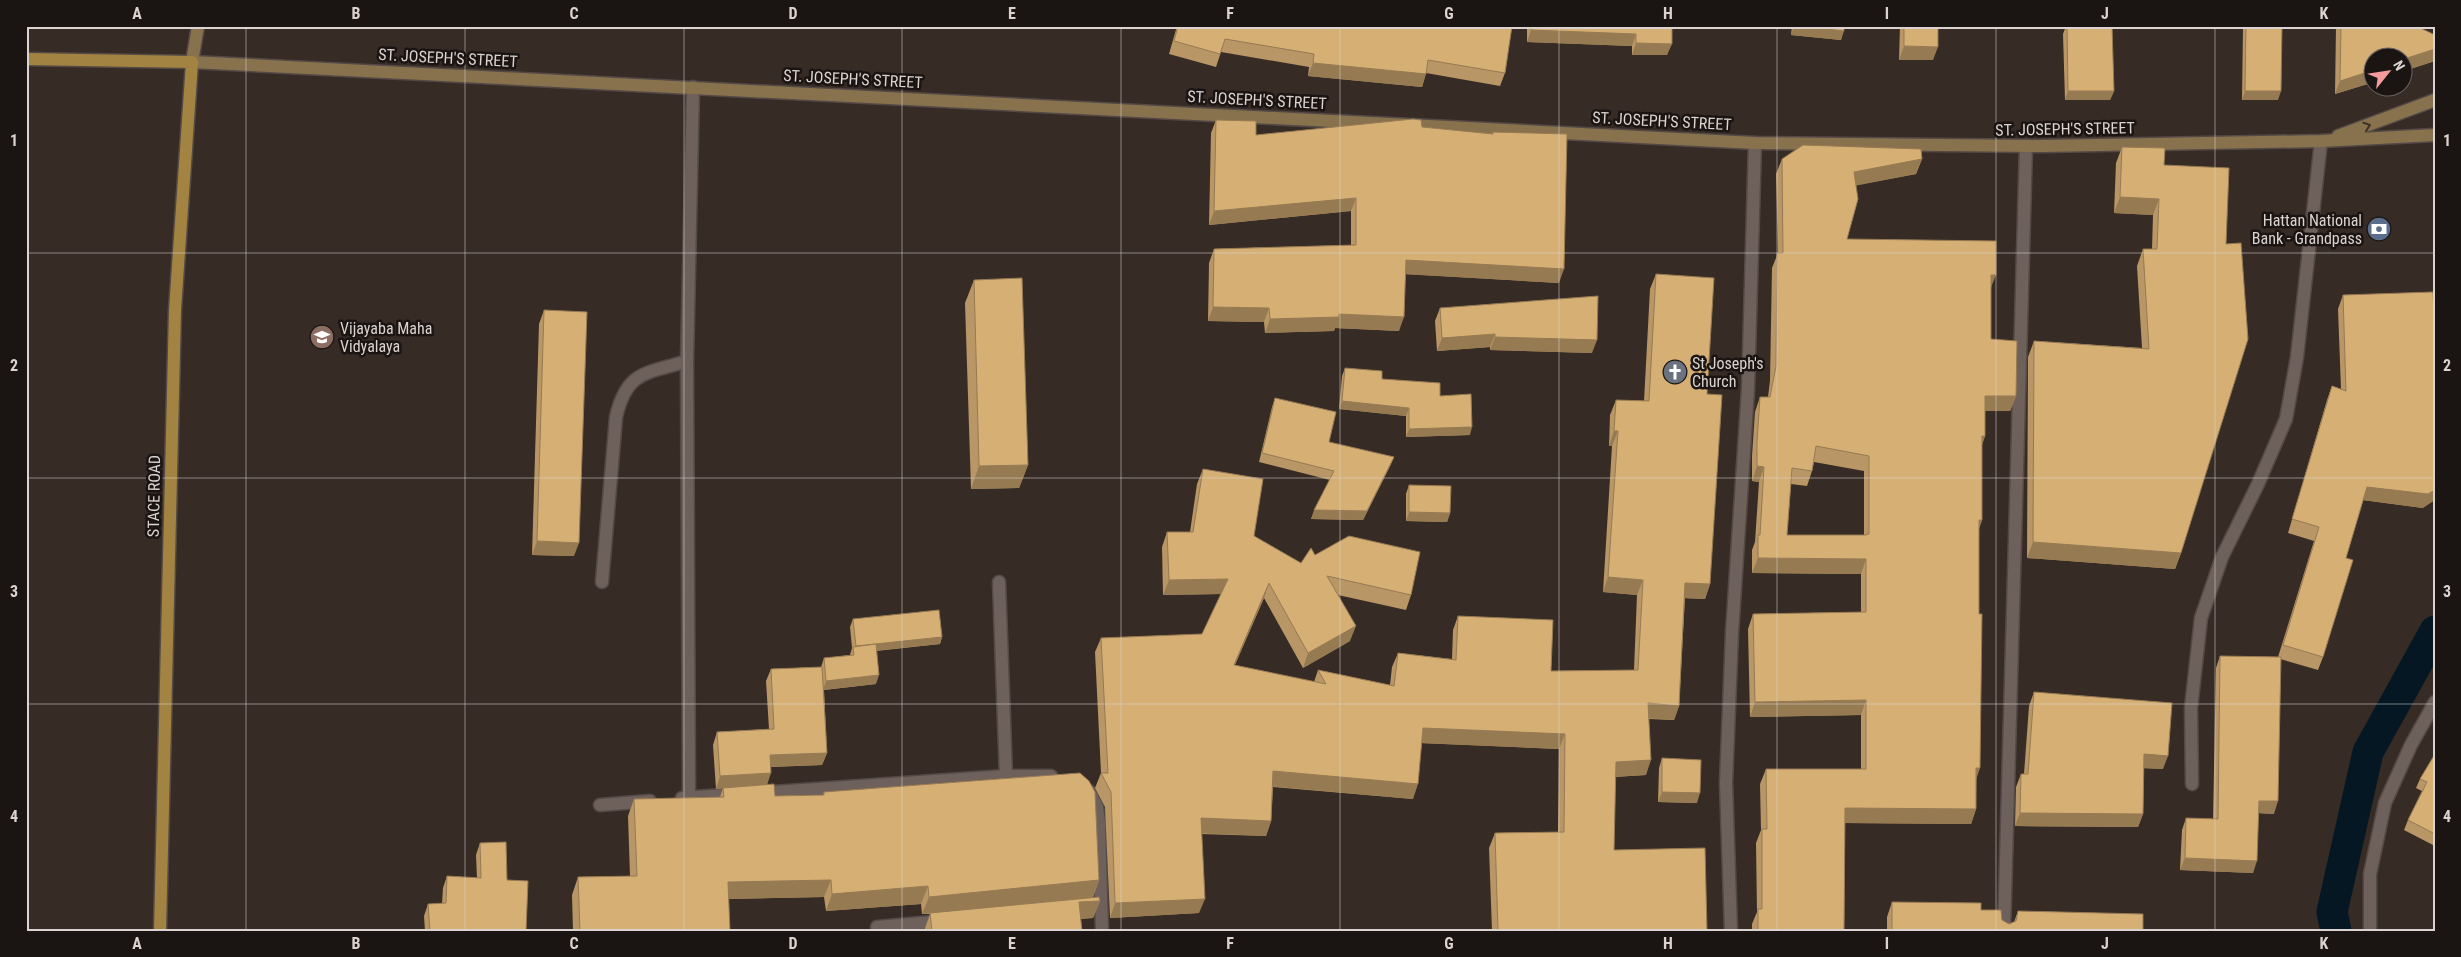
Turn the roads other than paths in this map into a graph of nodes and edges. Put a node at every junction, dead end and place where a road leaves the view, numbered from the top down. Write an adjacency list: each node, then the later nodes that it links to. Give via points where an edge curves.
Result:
1 (198, 26): 3 (main road)
2 (26, 59): 3 (main road)
3 (192, 62): 4 (main road, ST. JOSEPH'S STREET); 22 (main road, STACE ROAD, via 175,310)
4 (693, 87): 8 (main road, ST. JOSEPH'S STREET); 10 (street)
5 (2435, 100): 7 (main road, ST. JOSEPH'S STREET, one-way to 5)
6 (2435, 135): 7 (main road, ST. JOSEPH'S STREET)
7 (2321, 141): 9 (main road, ST. JOSEPH'S STREET); 17 (street, via 2297,357 2286,419 2222,557 2201,618 2191,708)
8 (1755, 142): 9 (main road, ST. JOSEPH'S STREET); 24 (street, via 1748,389 1726,783)
9 (2026, 146): 25 (street)
10 (687, 361): 11 (street, via 631,381 620,399); 18 (street)
11 (602, 582)
12 (998, 582): 14 (street)
13 (2435, 702): 26 (street, via 2384,802 2370,874)
14 (1006, 776): 15 (street); 18 (street)
15 (1068, 776)
16 (1082, 784): 23 (street, via 1097,807 1096,906)
17 (2192, 784)
18 (690, 797): 19 (street)
19 (600, 804)
20 (955, 920): 21 (street)
21 (877, 928)
22 (160, 931)
23 (1102, 931)
24 (1731, 931)
25 (2004, 931)
26 (2370, 931)

